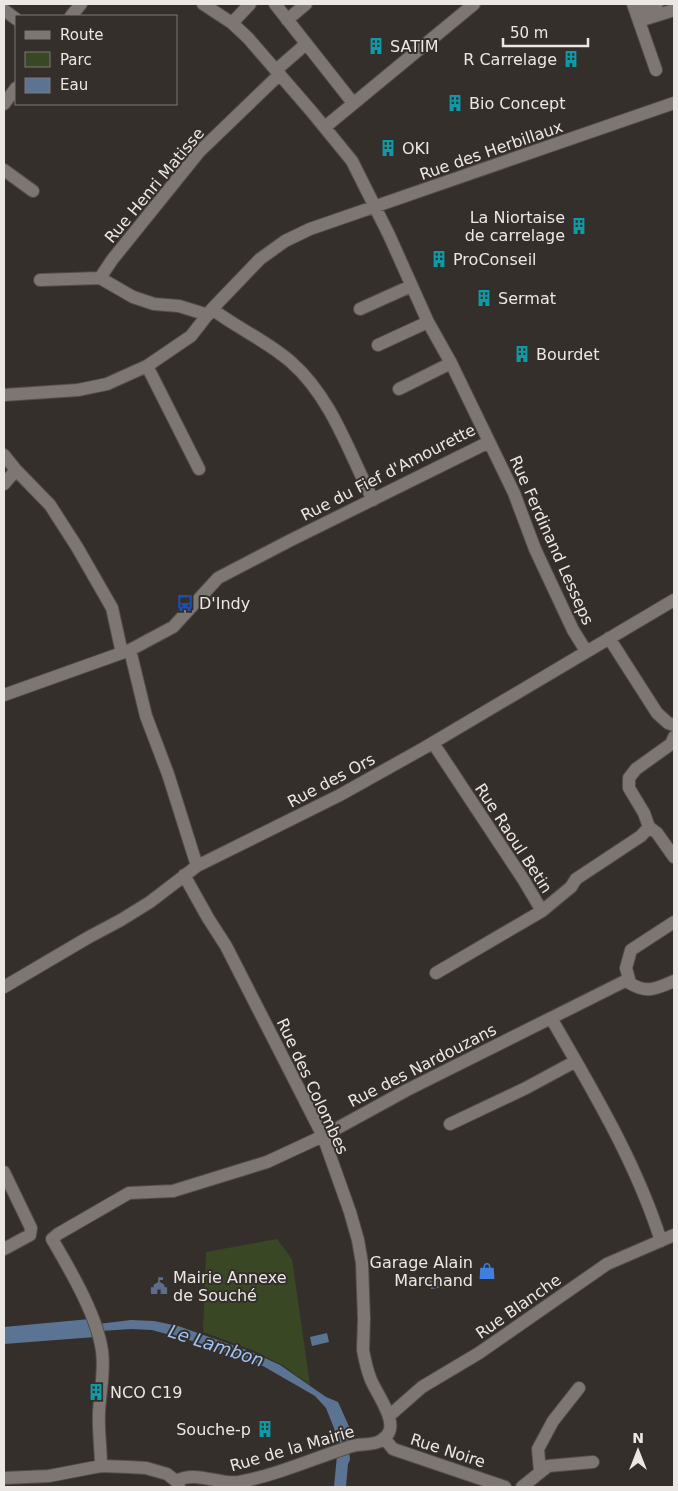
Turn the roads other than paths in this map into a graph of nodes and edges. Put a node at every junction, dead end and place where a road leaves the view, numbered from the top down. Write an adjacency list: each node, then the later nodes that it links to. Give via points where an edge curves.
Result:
1 (81, 4): 11 (street)
2 (203, 4): 14 (street, Rue du Fief d'Amourette)
3 (250, 4): 14 (street)
4 (274, 4): 13 (street)
5 (306, 4): 13 (street)
6 (474, 4): 19 (street)
7 (657, 4): 10 (street)
8 (4, 10): 12 (street)
9 (674, 10): 10 (street)
10 (636, 12): 16 (street)
11 (73, 15)
12 (15, 18)
13 (287, 20): 15 (street)
14 (232, 23): 17 (street, Rue du Fief d'Amourette)
15 (306, 44): 17 (street, Rue Henri Matisse); 19 (street)
16 (656, 70)
17 (278, 72): 22 (street, Rue du Fief d'Amourette); 26 (street, Rue Henri Matisse, via 199,152)
18 (15, 89): 20 (street)
19 (353, 103): 22 (street)
20 (4, 104)
21 (674, 104): 25 (street, Rue des Herbillaux)
22 (325, 127): 25 (street, Rue du Fief d'Amourette, via 352,162)
23 (4, 170): 24 (street)
24 (33, 191)
25 (375, 206): 28 (street, Rue du Fief d'Amourette); 30 (street, Rue des Herbillaux, via 284,241 260,259)
26 (100, 278): 27 (street); 30 (street, via 133,297 154,304)
27 (40, 280)
28 (411, 286): 29 (street); 31 (street, Rue du Fief d'Amourette)
29 (360, 309)
30 (210, 312): 34 (street, Rue des Herbillaux, via 191,336); 42 (street, via 278,351 314,388 332,414)
31 (428, 322): 32 (street); 33 (street, Rue du Fief d'Amourette)
32 (378, 345)
33 (451, 363): 35 (street); 37 (street, Rue du Fief d'Amourette)
34 (147, 366): 36 (street, Rue des Herbillaux, via 107,384 88,388); 39 (street)
35 (399, 389)
36 (4, 395)
37 (489, 442): 42 (street, Rue du Fief d'Amourette); 45 (street, Rue Ferdinand Lesseps, via 514,493 535,549)
38 (4, 455): 40 (street)
39 (199, 469)
40 (16, 470): 41 (street); 46 (street, via 50,505 77,547 112,608)
41 (4, 484)
42 (373, 500): 46 (street, Rue du Fief d'Amourette, via 218,578 173,627)
43 (674, 600): 44 (street, Rue des Ors)
44 (609, 638): 45 (street, Rue des Ors); 48 (street, via 657,714)
45 (586, 651): 50 (street, Rue des Ors)
46 (126, 652): 47 (street, Rue du Fief d'Amourette); 53 (street)
47 (4, 695)
48 (674, 725)
49 (674, 737): 51 (street, via 671,744 636,769 629,778 629,788)
50 (433, 743): 53 (street, Rue des Ors, via 340,795); 55 (street, Rue Raoul Betin)
51 (649, 827): 52 (street); 55 (street, Rue Raoul Betin, via 641,836 576,879)
52 (674, 857)
53 (197, 866): 54 (street, Rue des Ors)
54 (184, 875): 60 (street, Rue des Ors, via 150,902); 64 (street, Rue des Colombes, via 226,946)
55 (542, 911): 57 (street, via 447,961)
56 (674, 922): 58 (street, via 631,950 626,968 629,979)
57 (436, 973)
58 (626, 981): 59 (street, via 644,990); 61 (street, Rue des Nardouzans)
59 (674, 981)
60 (4, 987)
61 (551, 1018): 62 (street); 64 (street, Rue des Nardouzans)
62 (576, 1061): 63 (street); 69 (street, via 633,1170)
63 (450, 1124)
64 (322, 1136): 68 (street, Rue des Nardouzans, via 267,1162 182,1188 129,1193); 72 (street, Rue des Colombes, via 358,1240 364,1284 363,1350 372,1381)
65 (4, 1172): 66 (street, via 31,1228)
66 (30, 1235): 68 (street); 70 (street)
67 (674, 1236): 69 (street, Rue Blanche)
68 (52, 1239): 75 (street, via 71,1271 99,1339 103,1366 99,1413)
69 (660, 1241): 72 (street, Rue Blanche, via 607,1264 479,1354 422,1387)
70 (4, 1249)
71 (579, 1388): 76 (street, via 553,1421 538,1449)
72 (389, 1416): 73 (street, via 390,1431)
73 (384, 1438): 78 (street, Rue de la Mairie, via 376,1443 334,1452); 80 (street, Rue Noire, via 393,1449)
74 (592, 1462): 76 (street, via 548,1466)
75 (102, 1466): 77 (street, Rue de la Mairie, via 49,1476); 79 (street, Rue de la Mairie, via 159,1470)
76 (540, 1472): 81 (street)
77 (4, 1478)
78 (256, 1482): 79 (street, Rue de la Mairie, via 226,1483 184,1476)
79 (177, 1484)
80 (505, 1487)
81 (522, 1487)

